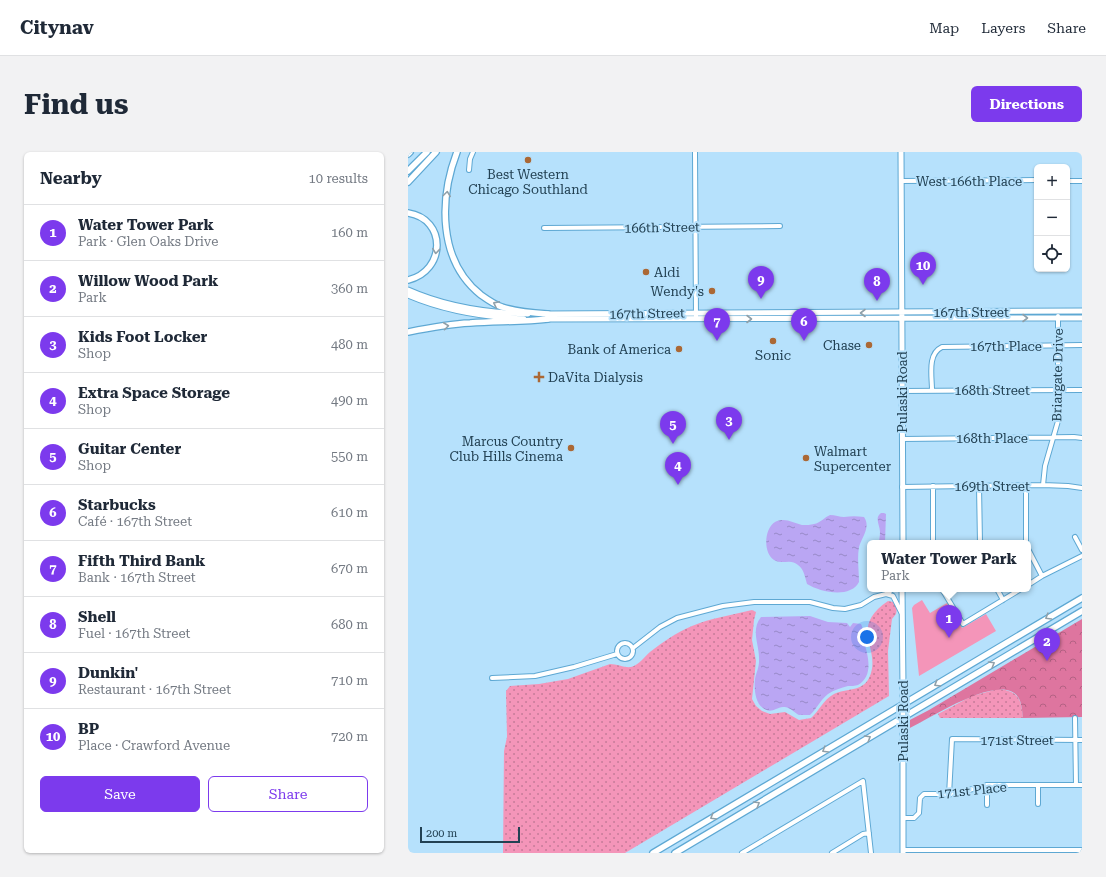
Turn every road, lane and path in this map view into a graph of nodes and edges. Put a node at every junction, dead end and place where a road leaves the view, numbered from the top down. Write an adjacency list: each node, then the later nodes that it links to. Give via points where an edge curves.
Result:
1 (410, 152): 8 (highway)
2 (427, 152): 10 (highway)
3 (436, 152): 15 (highway)
4 (457, 152): 27 (highway, one-way to 4, via 507,309 490,301 474,289 455,263 446,232 446,201)
5 (473, 152): 9 (street)
6 (695, 152): 18 (street)
7 (900, 152): 13 (main road, Pulaski Road)
8 (408, 154)
9 (469, 170)
10 (408, 171)
11 (1034, 180): 13 (street, West 166th Place)
12 (1070, 180): 14 (street)
13 (901, 181): 24 (main road, Pulaski Road)
14 (1082, 181)
15 (408, 182)
16 (408, 213): 20 (highway, one-way to 20, via 428,221 436,241 434,260 428,269)
17 (780, 226): 18 (street, 166th Street)
18 (696, 227): 19 (street, 166th Street); 26 (street)
19 (544, 228)
20 (408, 280)
21 (408, 290): 27 (main road, 167th Street, via 468,309)
22 (408, 295): 27 (main road, 167th Street, via 436,306 468,314 506,318)
23 (1082, 311): 25 (main road, 167th Street)
24 (902, 312): 25 (main road, 167th Street); 26 (main road, 167th Street, one-way to 26); 31 (main road, Pulaski Road)
25 (1058, 312): 28 (street, Briargate Drive)
26 (696, 313): 27 (main road, 167th Street); 30 (street)
27 (548, 317): 30 (main road, 167th Street); 32 (highway, one-way to 27, via 468,323 527,322)
28 (1058, 318): 29 (main road, 167th Street); 31 (main road, 167th Street, one-way to 28); 34 (street, Briargate Drive)
29 (1082, 318)
30 (696, 319): 31 (main road, 167th Street, one-way to 31)
31 (902, 319): 38 (main road, Pulaski Road)
32 (408, 332)
33 (1082, 345): 34 (street, 167th Place)
34 (1058, 346): 35 (street, 167th Place, via 939,348 932,360); 36 (street, Briargate Drive)
35 (932, 390): 36 (street, 168th Street); 38 (street, 168th Street)
36 (1058, 390): 37 (street, 168th Street); 39 (street, Briargate Drive, via 1058,421)
37 (1082, 390)
38 (902, 391): 41 (main road, Pulaski Road)
39 (1053, 438): 40 (street, 168th Place); 41 (street, 168th Place); 42 (street, Briargate Drive, via 1045,466)
40 (1082, 438)
41 (902, 439): 46 (main road, Pulaski Road)
42 (1044, 485): 45 (street, 169th Street); 47 (street, 169th Street)
43 (933, 486): 44 (street, 169th Street); 46 (street, 169th Street); 50 (street)
44 (979, 486): 45 (street, 169th Street); 51 (street)
45 (1026, 486): 52 (street)
46 (902, 488): 49 (main road, Pulaski Road)
47 (1082, 488)
48 (1075, 537): 53 (street)
49 (903, 540)
50 (933, 540)
51 (980, 540)
52 (1026, 540)
53 (1082, 550)
54 (1031, 555): 56 (street)
55 (1082, 556): 56 (street)
56 (1042, 576): 57 (street)
57 (1031, 583)
58 (889, 592): 63 (street)
59 (902, 592): 67 (main road, Pulaski Road)
60 (944, 592): 65 (street, via 963,624)
61 (999, 592): 65 (street)
62 (1016, 592): 65 (street)
63 (886, 594): 67 (street, via 893,596); 68 (street, via 845,609 810,602 754,602 724,606 677,618 660,627)
64 (1082, 598): 85 (highway, one-way to 85)
65 (1003, 600)
66 (1082, 611): 86 (highway, one-way to 66)
67 (902, 615): 81 (main road, Pulaski Road, bridge)
68 (633, 648): 69 (street, via 629,644 622,644 618,647); 69 (street, via 633,654 627,659 622,659)
69 (617, 654): 70 (street, via 535,676)
70 (492, 678)
71 (1075, 718): 72 (street)
72 (1075, 740): 73 (street, 171st Street); 76 (street); 78 (street, 171st Street, via 952,740)
73 (1082, 740)
74 (987, 785): 75 (street, 171st Place); 78 (street, 171st Place); 80 (street)
75 (1038, 785): 76 (street, 171st Place); 79 (street)
76 (1076, 785): 77 (street, 171st Place)
77 (1082, 785)
78 (949, 795): 81 (street, 171st Place, via 924,794 920,798 919,813 914,818)
79 (1038, 804)
80 (988, 805)
81 (904, 818): 84 (main road, Pulaski Road)
82 (869, 833): 87 (street, via 863,781); 88 (street); 89 (street)
83 (1082, 850): 84 (street)
84 (903, 852)
85 (653, 853)
86 (675, 853)
87 (742, 853)
88 (832, 853)
89 (871, 853)

